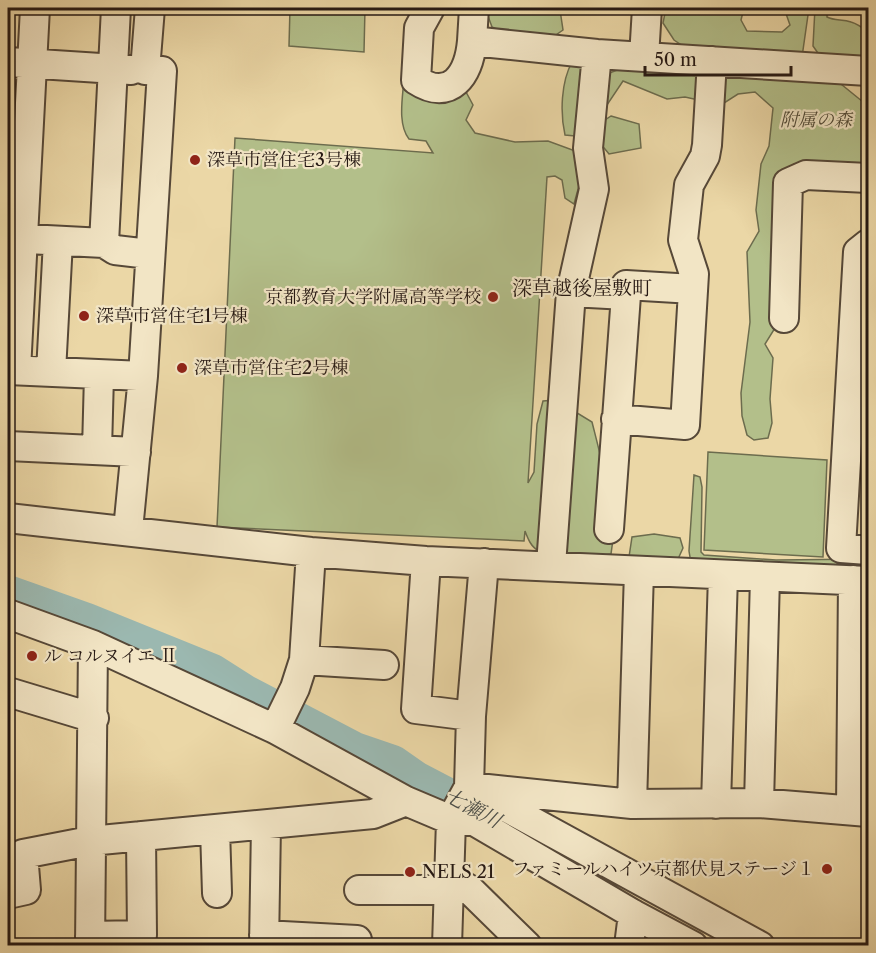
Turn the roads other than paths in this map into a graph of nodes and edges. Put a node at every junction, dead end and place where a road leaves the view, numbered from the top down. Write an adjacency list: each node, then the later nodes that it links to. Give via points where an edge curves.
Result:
1 (35, 8): 11 (street)
2 (116, 8): 12 (street)
3 (150, 8): 13 (street)
4 (430, 8): 7 (street, via 419,28 416,80 428,88 449,86 460,80 470,63)
5 (474, 8): 7 (street)
6 (647, 8): 9 (street)
7 (472, 41): 8 (street)
8 (597, 54): 9 (street); 22 (street, via 588,148 594,189)
9 (644, 57): 10 (street)
10 (712, 61): 14 (street); 21 (street, via 708,145 689,184 683,240 694,274)
11 (19, 63): 12 (street); 16 (street)
12 (113, 69): 13 (street); 18 (street)
13 (145, 70): 20 (street, via 162,72)
14 (868, 71)
15 (868, 178): 24 (street, via 806,175 788,183)
16 (14, 238): 17 (street); 25 (street)
17 (58, 241): 18 (street); 26 (street)
18 (104, 243): 20 (street, via 115,250)
19 (868, 244): 36 (street, via 858,252 841,548)
20 (149, 254): 28 (street)
21 (693, 289): 23 (street, via 626,285); 29 (street, via 685,425)
22 (571, 292): 23 (street); 40 (street)
23 (626, 295): 29 (street)
24 (784, 318)
25 (12, 370): 26 (street)
26 (51, 372): 27 (street)
27 (99, 375): 28 (street); 31 (street)
28 (143, 376): 32 (street)
29 (616, 419): 34 (street)
30 (8, 446): 31 (street)
31 (96, 450): 32 (street)
32 (136, 452): 35 (street)
33 (8, 518): 35 (street)
34 (609, 529)
35 (128, 530): 37 (street)
36 (868, 550)
37 (311, 552): 38 (street); 47 (street)
38 (426, 561): 39 (street); 50 (street, via 416,709)
39 (484, 563): 40 (street); 50 (street)
40 (551, 566): 41 (street)
41 (639, 571): 42 (street); 56 (street)
42 (723, 575): 43 (street); 57 (street)
43 (765, 577): 44 (street); 55 (street)
44 (861, 581): 58 (street)
45 (8, 614): 46 (street)
46 (93, 645): 51 (street); 52 (street)
47 (304, 660): 48 (street); 52 (street)
48 (384, 665)
49 (8, 692): 51 (street)
50 (471, 716): 54 (street)
51 (94, 718): 62 (street)
52 (277, 723): 53 (street)
53 (406, 801): 54 (street); 59 (street, via 373,814)
54 (461, 802): 56 (street); 63 (street); 67 (street, via 474,821); 75 (street)
55 (759, 803): 57 (street); 58 (street)
56 (632, 804): 57 (street)
57 (716, 804)
58 (860, 811)
59 (266, 825): 60 (street); 68 (street)
60 (214, 829): 61 (street); 65 (street)
61 (141, 836): 62 (street); 70 (street, via 142,935)
62 (90, 841): 66 (street, via 23,855 27,890); 70 (street)
63 (449, 884): 64 (street); 71 (street); 72 (street, via 470,890)
64 (359, 890)
65 (217, 893)
66 (8, 894)
67 (633, 914): 73 (street); 74 (street)
68 (264, 940): 69 (street)
69 (357, 940)
70 (90, 941)
71 (447, 945)
72 (527, 945)
73 (629, 945)
74 (693, 945)
75 (760, 945)

